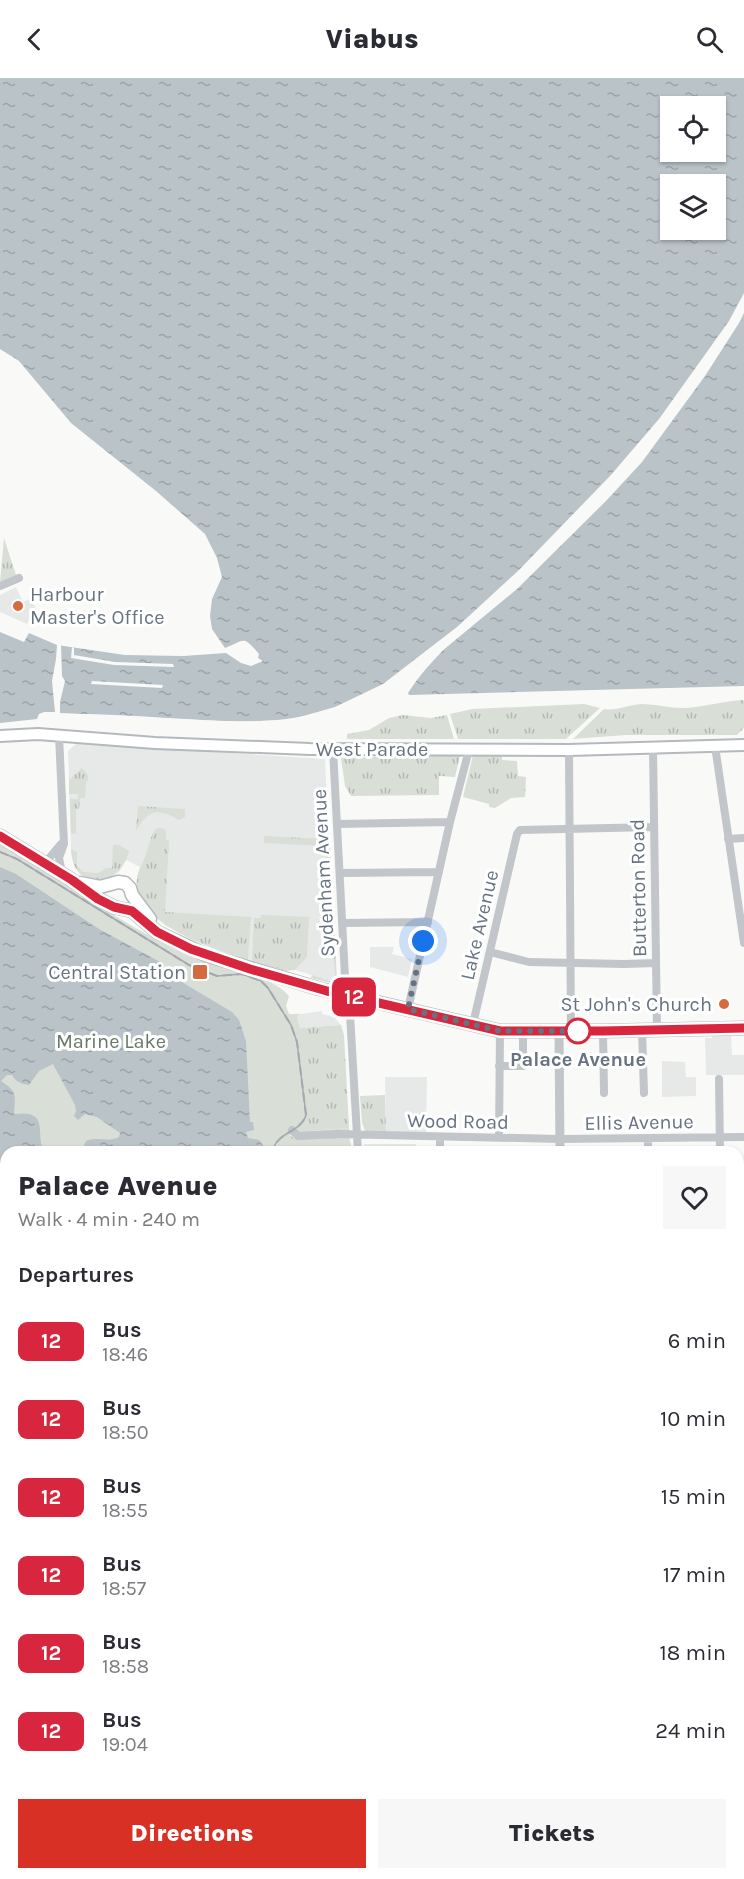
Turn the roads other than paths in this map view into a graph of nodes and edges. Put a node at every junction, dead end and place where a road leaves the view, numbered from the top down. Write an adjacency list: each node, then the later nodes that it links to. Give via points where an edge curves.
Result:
1 (19, 578): 2 (street)
2 (0, 586)
3 (59, 735): 4 (main road, West Parade); 8 (main road, West Parade, via 228,747); 18 (street)
4 (0, 736)
5 (715, 746): 6 (main road, West Parade); 7 (main road, West Parade); 16 (street)
6 (744, 746)
7 (653, 747): 10 (main road, West Parade); 13 (street, Butterton Road)
8 (333, 749): 9 (main road, West Parade); 12 (street, Sydenham Avenue)
9 (470, 750): 10 (main road, West Parade); 11 (street)
10 (569, 750): 14 (street)
11 (450, 822): 12 (street); 20 (street)
12 (337, 824): 21 (street, Sydenham Avenue)
13 (654, 827): 14 (street); 32 (street, Butterton Road)
14 (569, 829): 30 (street, Lake Avenue, via 524,829 518,834); 31 (street)
15 (0, 836): 19 (main road)
16 (728, 838): 17 (street); 29 (street)
17 (744, 838)
18 (64, 840): 19 (street); 22 (street, via 58,858)
19 (45, 863): 22 (main road)
20 (439, 872): 21 (street); 26 (street)
21 (340, 873): 27 (street, Sydenham Avenue)
22 (68, 877): 23 (main road, via 94,887); 25 (main road)
23 (110, 885): 24 (main road, via 125,884); 25 (main road, via 106,895)
24 (132, 895): 25 (main road, via 129,903); 28 (main road, via 147,917)
25 (116, 907): 28 (main road, via 132,911 146,925)
26 (428, 922): 27 (street); 34 (street)
27 (342, 923): 33 (street, Sydenham Avenue)
28 (176, 941): 33 (main road, via 206,955)
29 (744, 943)
30 (489, 952): 31 (street, via 530,962); 35 (street, Lake Avenue)
31 (571, 963): 32 (street); 41 (street)
32 (656, 963): 37 (street, Butterton Road)
33 (348, 996): 34 (main road); 48 (street, Sydenham Avenue)
34 (408, 1009): 35 (main road)
35 (472, 1024): 39 (main road)
36 (744, 1028): 37 (main road)
37 (657, 1029): 38 (main road)
38 (642, 1030): 42 (main road); 45 (street)
39 (500, 1031): 40 (main road); 43 (street)
40 (523, 1031): 41 (main road); 43 (street, via 525,1070)
41 (565, 1031): 42 (main road); 54 (street)
42 (603, 1031): 46 (street)
43 (499, 1066): 50 (street)
44 (718, 1079): 51 (street)
45 (644, 1093)
46 (604, 1094)
47 (292, 1130): 48 (street, Wood Road, via 298,1136)
48 (356, 1135): 49 (street, Wood Road); 55 (street, Sydenham Avenue)
49 (440, 1137): 50 (street, Wood Road); 56 (street)
50 (499, 1137): 54 (street, Wood Road)
51 (719, 1137): 52 (street, Ellis Avenue); 53 (street, Ellis Avenue); 59 (street)
52 (744, 1137)
53 (648, 1138): 54 (street, Ellis Avenue); 58 (street)
54 (560, 1139): 57 (street)
55 (357, 1146)
56 (440, 1146)
57 (560, 1146)
58 (648, 1146)
59 (720, 1146)

